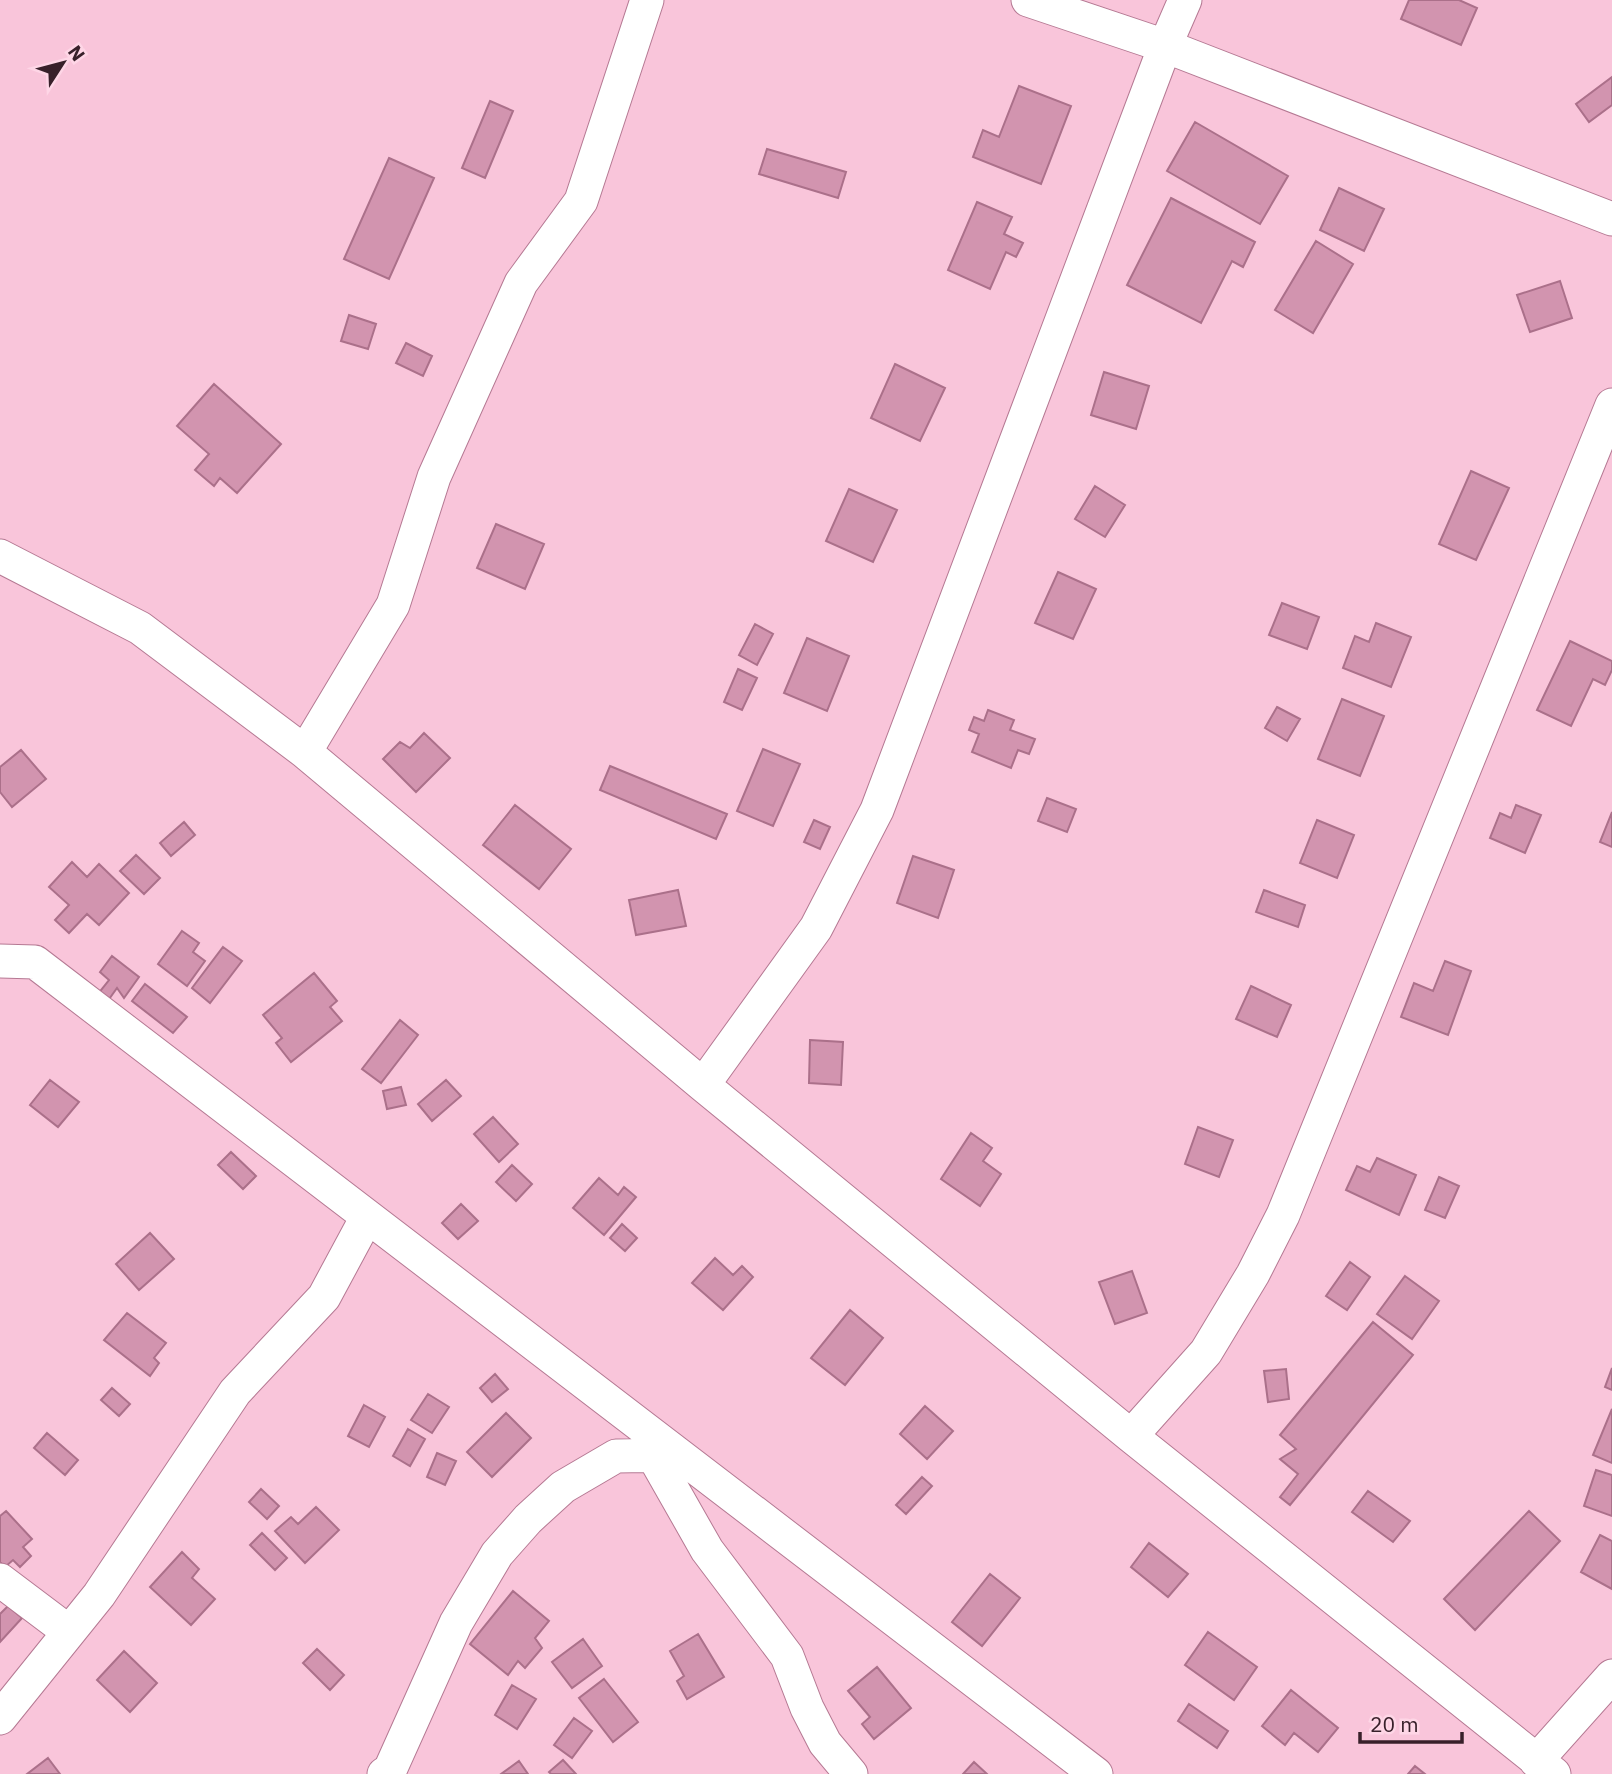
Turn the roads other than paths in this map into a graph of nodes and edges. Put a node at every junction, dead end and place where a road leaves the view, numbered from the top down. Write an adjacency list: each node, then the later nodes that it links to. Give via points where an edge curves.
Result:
1 (648, 0): 8 (street, via 581,201 521,283 434,477 393,605)
2 (1028, 0): 4 (street)
3 (1185, 0): 4 (street)
4 (1165, 46): 5 (street); 10 (street, via 877,810 816,928)
5 (1612, 219)
6 (1612, 405): 12 (street, via 1283,1215 1206,1352)
7 (0, 556): 8 (street, via 140,628)
8 (305, 752): 10 (street)
9 (0, 961): 11 (street, via 35,962)
10 (703, 1085): 12 (street)
11 (367, 1217): 13 (street); 15 (street, via 324,1297 235,1392 99,1595)
12 (1131, 1436): 18 (street)
13 (665, 1455): 19 (street, via 617,1456 563,1487 497,1554 456,1623 390,1770); 20 (street, via 707,1550 788,1656 825,1743); 21 (street)
14 (0, 1580): 15 (street)
15 (69, 1632): 17 (street)
16 (1612, 1676): 18 (street)
17 (0, 1718)
18 (1545, 1768)
19 (384, 1774)
20 (851, 1774)
21 (1096, 1774)

